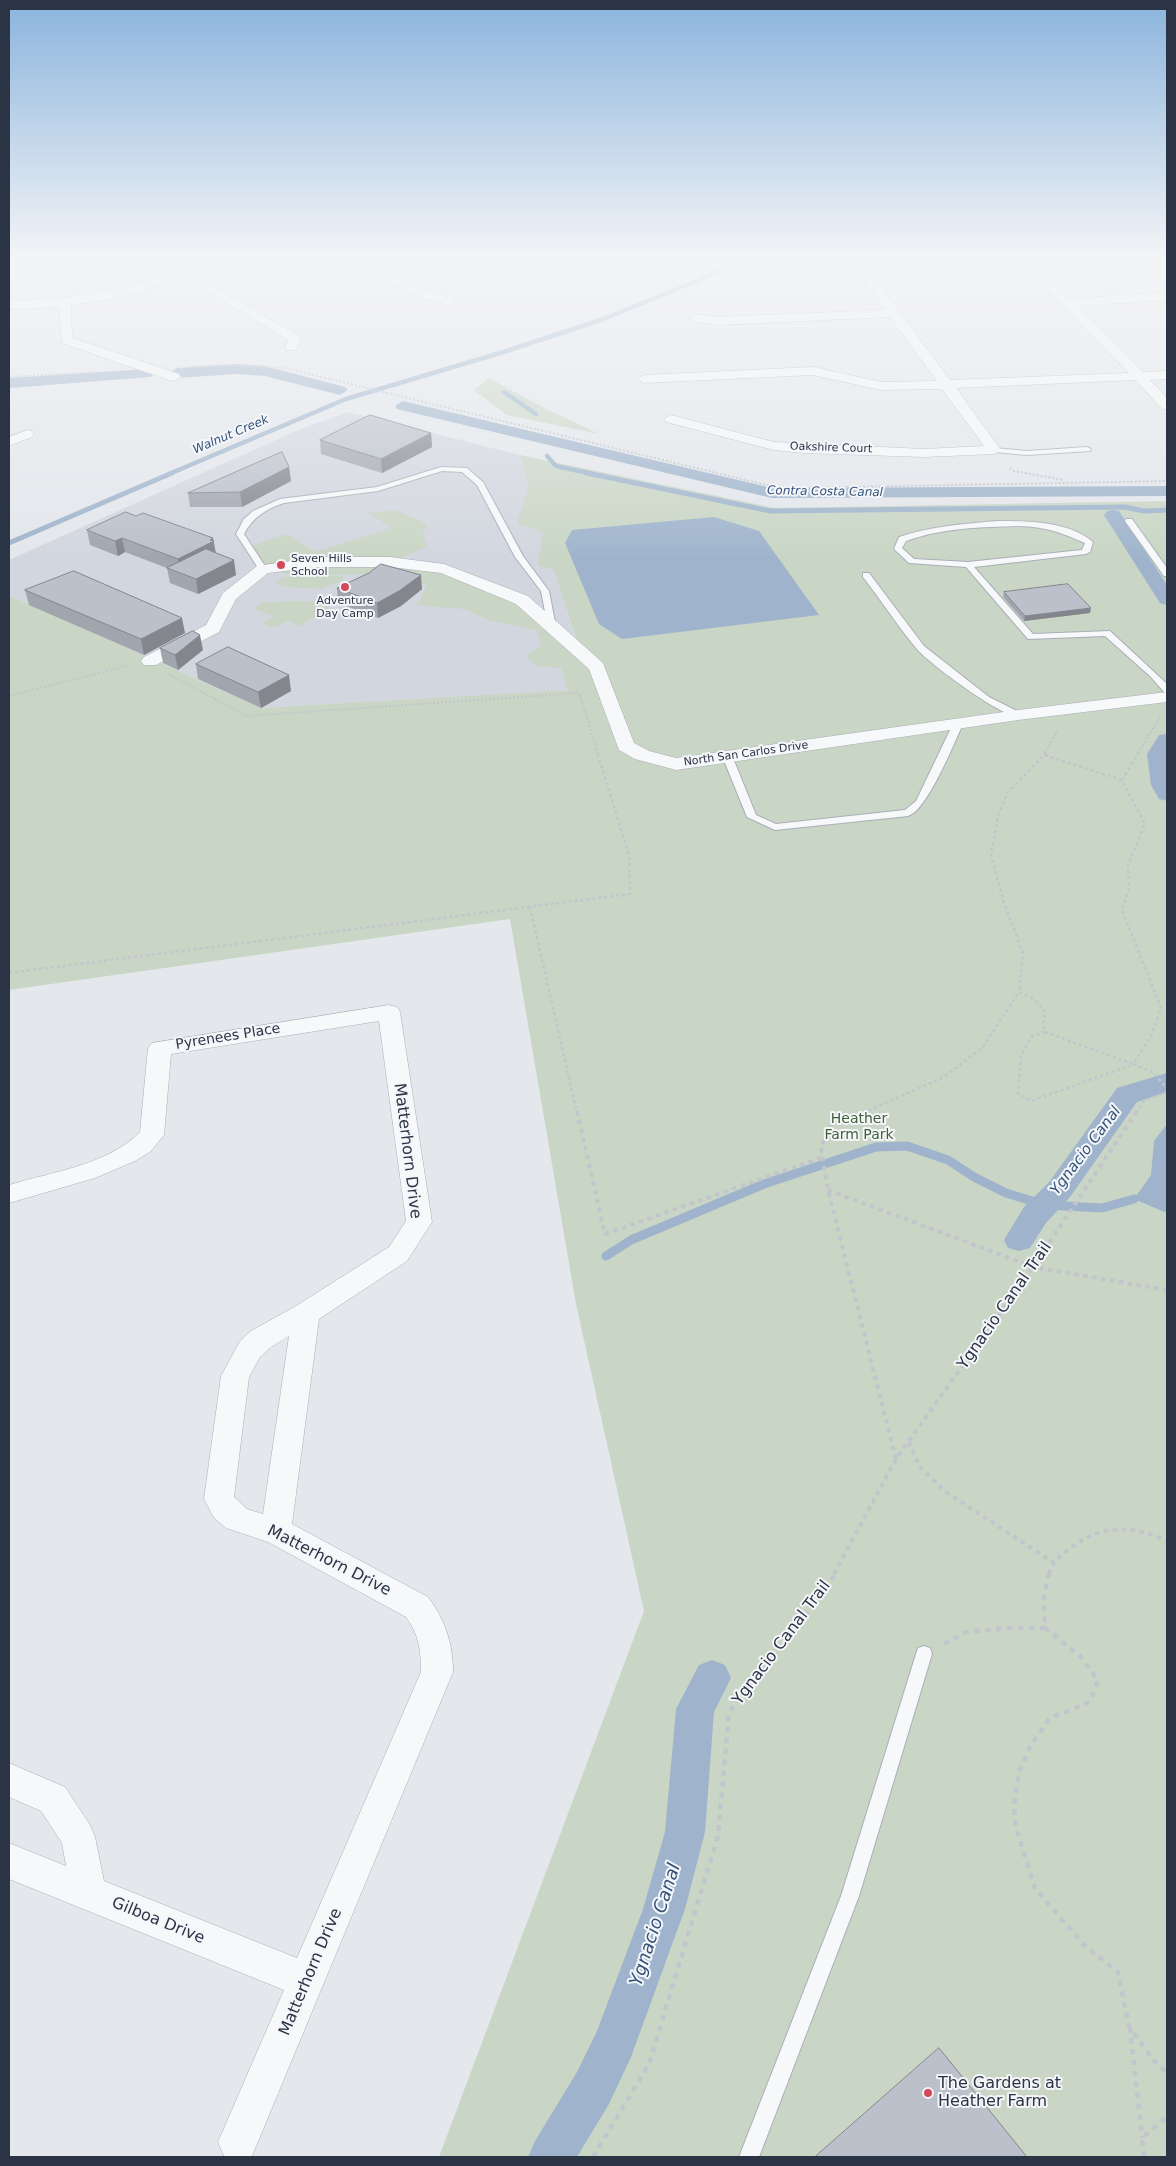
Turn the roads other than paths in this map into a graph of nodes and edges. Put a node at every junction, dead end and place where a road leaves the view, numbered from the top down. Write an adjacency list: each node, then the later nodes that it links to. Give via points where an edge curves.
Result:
1 (116, 357): 4 (street)
2 (925, 357): 8 (street)
3 (1122, 357): 5 (street)
4 (168, 375)
5 (1140, 376): 6 (street); 8 (street); 9 (street)
6 (1167, 376)
7 (644, 379): 8 (street, via 807,370 874,387)
8 (945, 385): 13 (street)
9 (1167, 406)
10 (671, 419): 13 (street, Oakshire Court, via 774,446 804,449)
11 (27, 434): 12 (street)
12 (9, 442)
13 (994, 450): 14 (lane, via 1027,453)
14 (1087, 450)
15 (1129, 521): 18 (lane)
16 (968, 565): 16 (lane, via 1086,552 1089,542 1050,526 1015,524 915,533 902,539 898,549 912,561); 22 (lane, via 1031,637 1107,633)
17 (263, 569): 20 (street, North San Carlos Drive, via 318,562 390,562 444,569 522,600); 20 (lane, via 240,534 247,521 268,506 312,496 378,489 441,469 464,470 480,484 518,554 545,591); 21 (street, via 229,596 213,628)
18 (1167, 574)
19 (866, 575): 24 (lane, via 921,648 986,699)
20 (552, 627): 26 (street, North San Carlos Drive, via 598,667 626,746 642,755 676,764)
21 (148, 661)
22 (1167, 690)
23 (1167, 697): 24 (street, North San Carlos Drive)
24 (1018, 715): 25 (street, North San Carlos Drive)
25 (958, 724): 26 (street, North San Carlos Drive); 26 (lane, via 920,802 908,813 775,827 752,817)
26 (728, 758)
27 (389, 1012): 28 (street, Pyrenees Place, via 160,1048 152,1135 147,1142 119,1160); 29 (street, Matterhorn Drive, via 419,1222 398,1254)
28 (9, 1194)
29 (306, 1314): 30 (street); 30 (street, Matterhorn Drive, via 261,1339 250,1349 235,1376 219,1499 237,1519)
30 (276, 1531): 35 (street, Matterhorn Drive, via 417,1606 427,1618 438,1653 437,1672)
31 (924, 1654): 37 (lane, via 850,1896)
32 (9, 1780): 34 (street, via 52,1799 78,1837)
33 (9, 1861): 34 (street, Gilboa Drive)
34 (89, 1894): 35 (street, Gilboa Drive)
35 (308, 1981): 36 (street, Matterhorn Drive)
36 (238, 2142)
37 (749, 2157)

